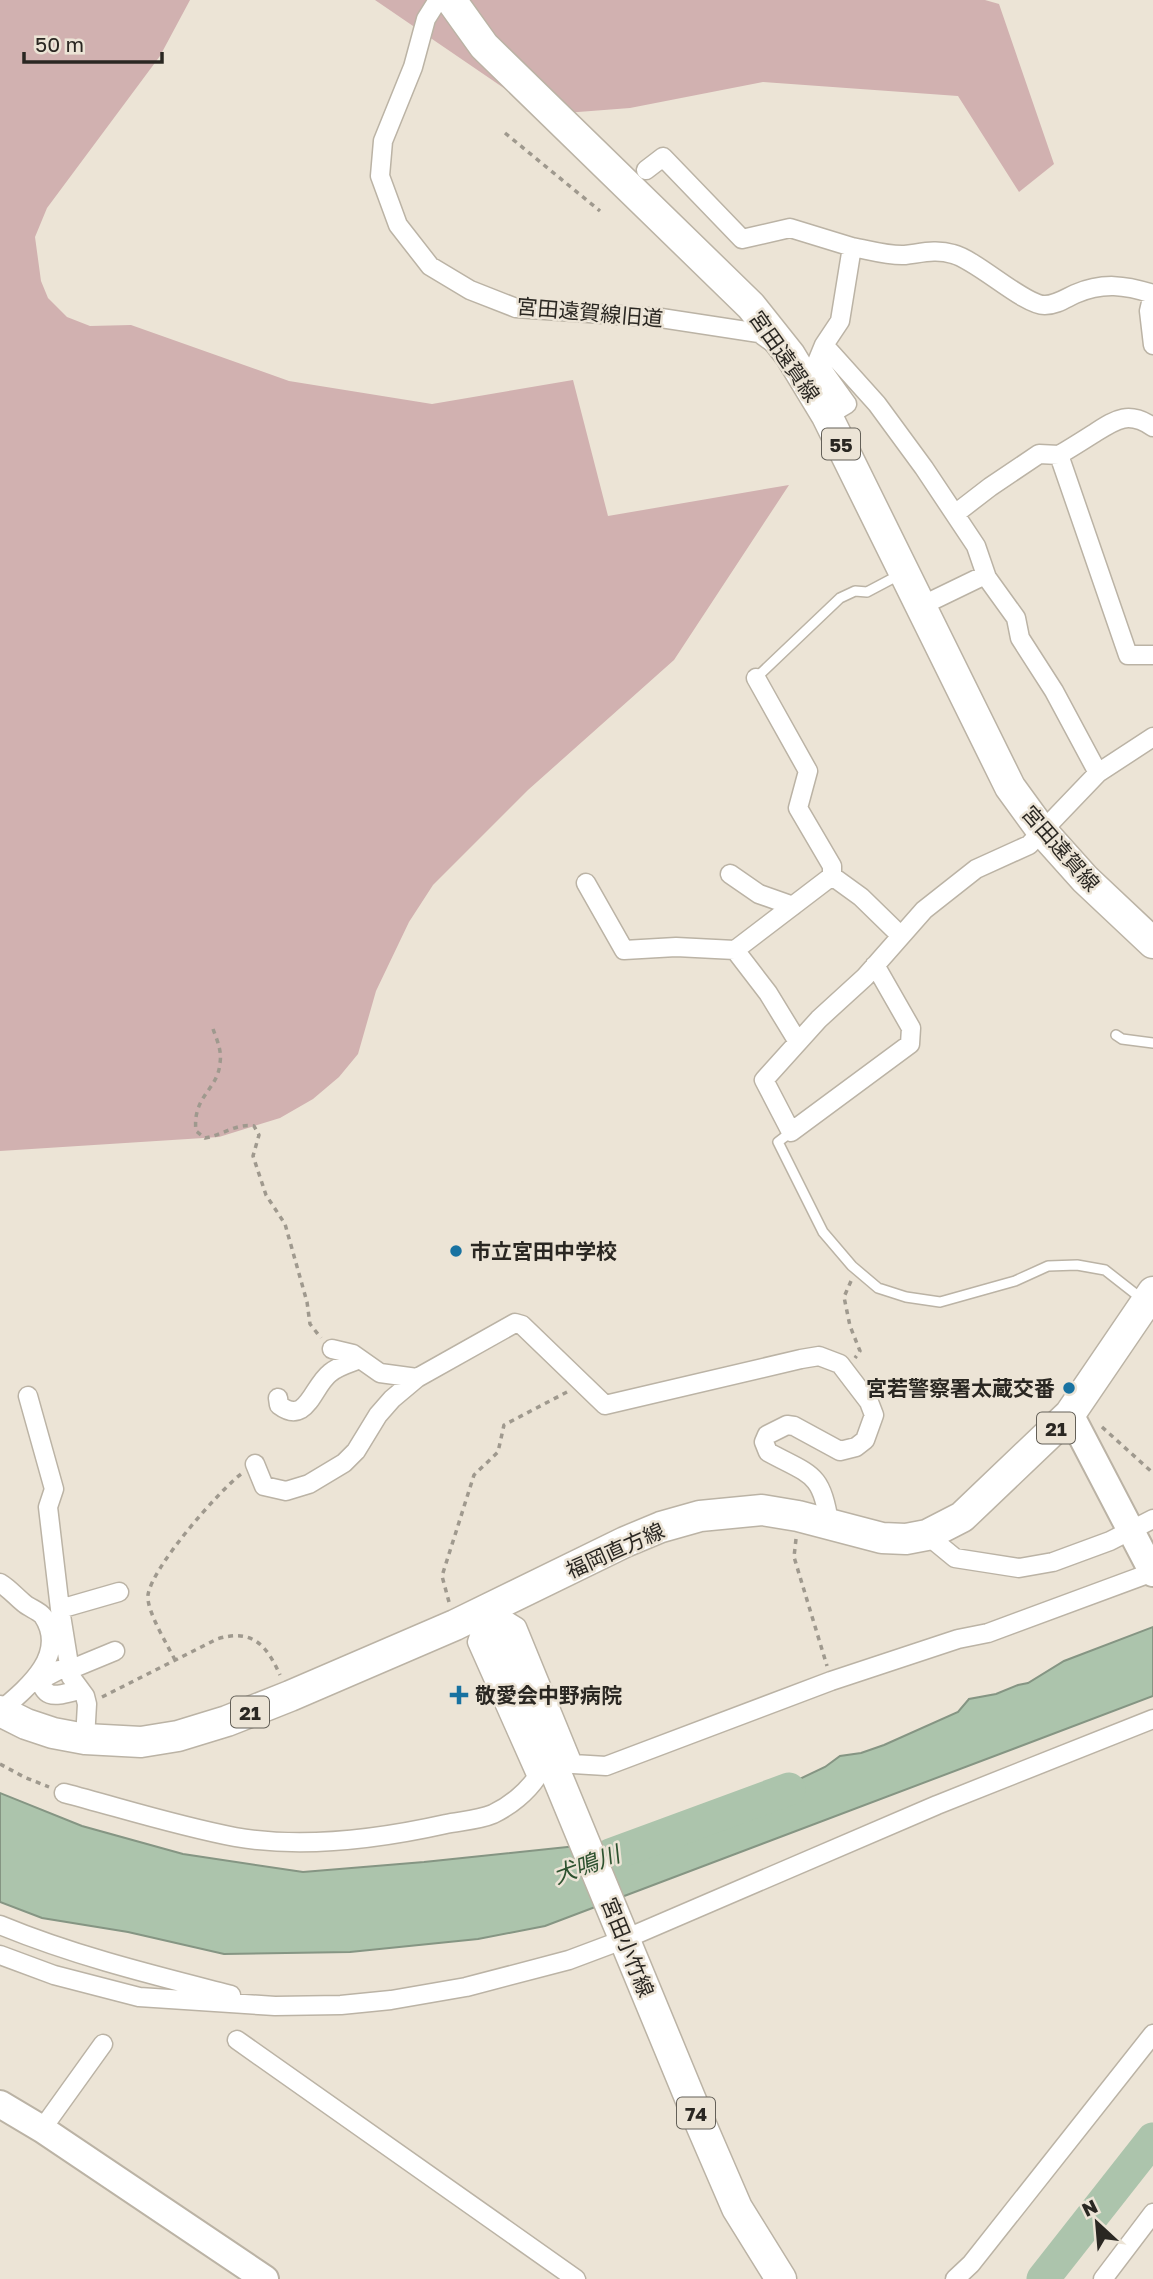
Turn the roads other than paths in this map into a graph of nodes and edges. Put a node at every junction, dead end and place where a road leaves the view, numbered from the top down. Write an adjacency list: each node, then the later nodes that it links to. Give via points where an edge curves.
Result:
1 (438, 0): 8 (street, 宮田遠賀線旧道, via 426,19 413,67 383,141 380,176 398,225 430,266 470,290 516,308 661,318 759,333)
2 (451, 0): 8 (main road, 宮田遠賀線 / 55, via 484,47 723,277)
3 (646, 170): 4 (street, via 663,157 742,239 790,228)
4 (852, 247): 5 (street, via 902,255 932,250 955,254 1043,306 1092,287 1132,287); 6 (street, via 840,321)
5 (1153, 294): 7 (street, via 1149,325)
6 (824, 345): 9 (street, via 817,362 847,404); 12 (street, via 877,404)
7 (1153, 345)
8 (790, 355): 9 (main road, 宮田遠賀線 / 55)
9 (827, 416): 13 (main road, 宮田遠賀線 / 55)
10 (1153, 427): 11 (street, via 1131,418 1117,419)
11 (1059, 455): 12 (street, via 1038,454); 16 (street, via 1128,655)
12 (955, 513): 14 (street, via 976,546)
13 (904, 573): 15 (main road, 宮田遠賀線 / 55); 17 (lane, via 867,592 855,591 840,598)
14 (987, 578): 15 (street, via 985,575); 19 (street, via 1016,618 1020,638)
15 (921, 606): 20 (main road, 宮田遠賀線 / 55, via 1010,787)
16 (1153, 655)
17 (756, 678): 22 (street, via 808,771 798,808 832,866)
18 (1153, 737): 19 (street)
19 (1098, 774): 20 (street)
20 (1042, 831): 25 (street, via 1029,845 976,869 924,910); 26 (main road, 宮田遠賀線 / 55)
21 (730, 874): 24 (street, via 760,894)
22 (832, 876): 24 (street); 25 (street)
23 (586, 883): 27 (street, via 624,950)
24 (793, 906): 27 (street)
25 (901, 936): 28 (street)
26 (1153, 943)
27 (735, 950): 30 (street)
28 (875, 965): 30 (street); 32 (street, via 911,1028 910,1044)
29 (1116, 1035): 31 (lane)
30 (798, 1042): 32 (street, via 764,1080)
31 (1153, 1043)
32 (791, 1132): 33 (lane, via 778,1142 823,1232 878,1289 940,1302 1015,1282 1048,1266 1077,1265 1105,1270)
33 (1150, 1297): 39 (main road, 福岡直方線 / 21)
34 (332, 1349): 35 (street)
35 (360, 1359): 36 (street, via 380,1373); 38 (street, via 330,1373 296,1412 279,1405)
36 (417, 1378): 40 (street, via 392,1399 344,1463 309,1485 286,1491 264,1486); 41 (street, via 515,1323 606,1405 819,1356 841,1364 864,1395 874,1415 865,1440 840,1451 787,1425 767,1435 764,1442 768,1452 816,1479)
37 (28, 1396): 47 (street, via 54,1489 48,1507)
38 (278, 1398)
39 (1074, 1409): 42 (street); 43 (main road, 福岡直方線 / 21, via 962,1517)
40 (255, 1464)
41 (829, 1523): 43 (main road, 福岡直方線 / 21, via 882,1538); 48 (main road, 福岡直方線 / 21, via 762,1510 700,1516 661,1527 625,1542)
42 (1143, 1525): 43 (street, via 1053,1562 1020,1568 955,1558); 44 (street)
43 (927, 1535)
44 (1153, 1572): 48 (street, via 988,1633 831,1681 607,1766 573,1764 517,1627)
45 (0, 1583): 51 (street, via 42,1615 50,1649)
46 (119, 1592): 47 (street)
47 (60, 1609): 50 (street)
48 (494, 1623): 55 (main road, 福岡直方線 / 21, via 455,1625 290,1696 178,1736 141,1741); 56 (street, via 477,1642 537,1777 528,1790 493,1814 402,1834 285,1842 224,1834); 58 (main road, 宮田小竹線 / 74)
49 (115, 1651): 50 (street)
50 (69, 1670): 51 (street); 52 (street)
51 (39, 1676): 52 (street, via 46,1693); 53 (street)
52 (83, 1697): 55 (street)
53 (0, 1711): 55 (main road, 福岡直方線 / 21, via 35,1727)
54 (1153, 1719): 58 (street, via 937,1805)
55 (85, 1739)
56 (64, 1793)
57 (0, 1925): 60 (street, via 141,1972)
58 (625, 1940): 60 (street, via 466,1987 341,2005); 69 (main road, 宮田小竹線 / 74, via 737,2208)
59 (0, 1955): 60 (street, via 54,1975 139,1997)
60 (275, 2006)
61 (1153, 2034): 70 (street)
62 (237, 2040): 68 (street)
63 (103, 2045): 65 (street)
64 (0, 2104): 65 (street)
65 (42, 2129): 67 (street)
66 (1153, 2213): 71 (street)
67 (265, 2279)
68 (576, 2279)
69 (781, 2279)
70 (955, 2279)
71 (1103, 2279)

